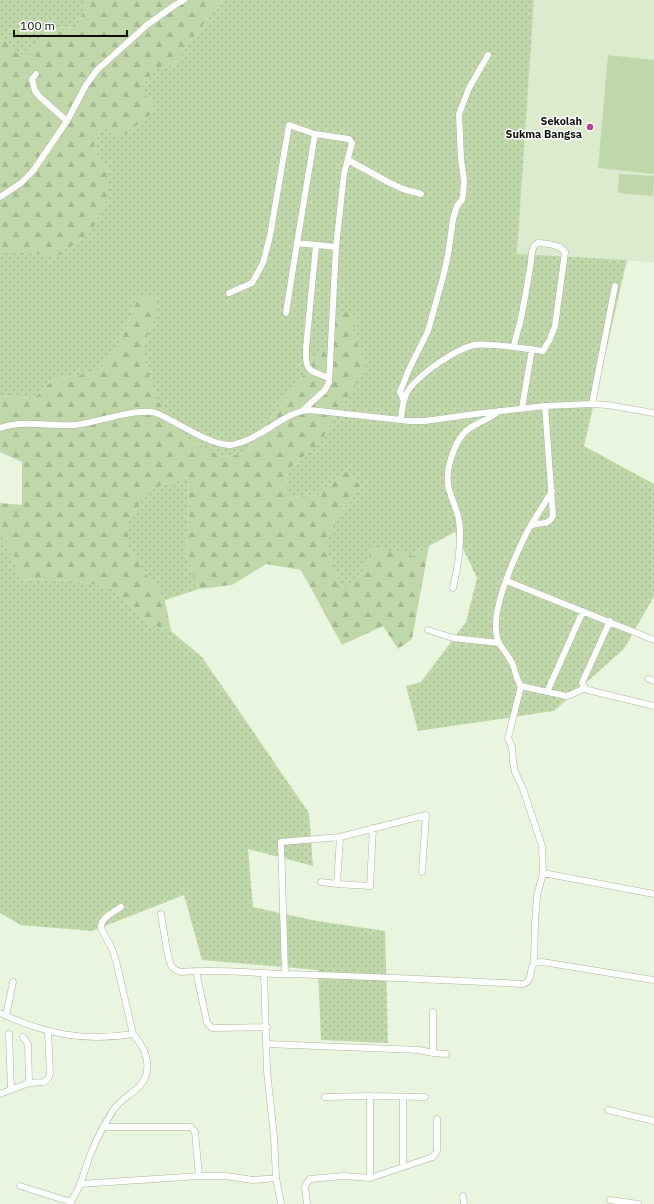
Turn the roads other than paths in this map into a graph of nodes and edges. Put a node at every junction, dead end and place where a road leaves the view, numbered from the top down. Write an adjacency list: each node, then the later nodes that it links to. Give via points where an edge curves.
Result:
1 (184, 0): 4 (street, via 147,25 97,70)
2 (488, 55): 18 (street, via 469,88 459,114 463,195 453,219 445,270 434,313 400,392)
3 (36, 74): 4 (street, via 32,79 35,91)
4 (67, 121): 8 (street, via 33,171)
5 (315, 134): 6 (street, via 349,139 352,143); 9 (street); 13 (street, via 289,125 263,263 252,283)
6 (348, 160): 7 (street, via 403,189); 11 (street, via 344,174)
7 (421, 194)
8 (0, 197)
9 (296, 243): 10 (street); 14 (street)
10 (316, 245): 11 (street); 17 (street, via 305,360 310,370)
11 (336, 247): 17 (street)
12 (615, 286): 19 (street)
13 (229, 293)
14 (286, 313)
15 (514, 346): 16 (street); 16 (street, via 533,247 538,243 558,246 565,252 554,326 543,351); 18 (street, via 476,345 464,348 437,364 410,389)
16 (532, 349): 21 (street)
17 (329, 378): 22 (street, via 325,390)
18 (404, 401): 25 (street)
19 (592, 404): 20 (street); 24 (street)
20 (545, 406): 21 (street); 27 (street)
21 (522, 408): 23 (street)
22 (302, 411): 25 (street); 26 (street, via 258,436 230,445 214,442 154,413 142,412 74,425 23,423)
23 (499, 411): 25 (street, via 425,421); 30 (street, via 464,433 455,448 448,469 447,482 459,520 458,557)
24 (654, 413)
25 (401, 420)
26 (0, 428)
27 (552, 491): 28 (street); 28 (street, via 551,521)
28 (531, 525): 29 (street)
29 (506, 581): 31 (street); 35 (street, via 496,616 496,636)
30 (453, 588)
31 (583, 611): 32 (street); 38 (street)
32 (610, 621): 34 (street); 37 (street, via 582,682)
33 (428, 630): 35 (street, via 453,638)
34 (654, 640)
35 (499, 643): 36 (street, via 509,657 518,684)
36 (521, 686): 38 (street); 43 (street, via 508,738 512,747 515,772 542,846)
37 (585, 688): 38 (street, via 566,696); 39 (street)
38 (547, 692)
39 (654, 706)
40 (373, 828): 41 (street); 42 (street, via 426,815); 45 (street, via 370,886)
41 (340, 837): 45 (street); 52 (street, via 281,842)
42 (422, 872)
43 (543, 873): 46 (street); 49 (street, via 534,923)
44 (321, 882): 45 (street)
45 (337, 884)
46 (654, 894)
47 (121, 907): 60 (street, via 103,920 101,928 116,960)
48 (161, 914): 50 (street, via 171,965 176,971)
49 (534, 963): 52 (street, via 526,984); 53 (street, via 542,962)
50 (196, 970): 51 (street); 57 (street, via 207,1023 212,1028)
51 (264, 973): 52 (street); 57 (street)
52 (285, 974)
53 (654, 980)
54 (13, 982): 56 (street)
55 (433, 1012): 63 (street)
56 (3, 1015): 58 (street)
57 (266, 1026): 62 (street)
58 (48, 1032): 60 (street, via 87,1038); 65 (street, via 50,1077 44,1082)
59 (9, 1034): 66 (street)
60 (133, 1034): 75 (street, via 145,1053 147,1071 144,1080 119,1104)
61 (23, 1037): 65 (street, via 28,1044)
62 (266, 1044): 63 (street, via 419,1050); 78 (street)
63 (432, 1053): 64 (street)
64 (446, 1054)
65 (29, 1083): 66 (street)
66 (11, 1090): 67 (street)
67 (0, 1094)
68 (370, 1096): 69 (street); 70 (street); 79 (street)
69 (403, 1096): 71 (street); 76 (street)
70 (325, 1097)
71 (425, 1097)
72 (608, 1110): 74 (street)
73 (437, 1119): 76 (street, via 436,1153)
74 (654, 1122)
75 (103, 1127): 77 (street, via 190,1127 196,1132); 80 (street)
76 (403, 1167): 79 (street)
77 (199, 1176): 78 (street, via 253,1180); 80 (street)
78 (276, 1178): 85 (street)
79 (370, 1178): 86 (street, via 344,1176 310,1179 305,1187)
80 (80, 1184): 84 (street)
81 (20, 1186): 84 (street)
82 (463, 1196): 87 (street)
83 (610, 1200): 88 (street)
84 (71, 1203)
85 (281, 1204)
86 (307, 1204)
87 (464, 1204)
88 (638, 1204)

